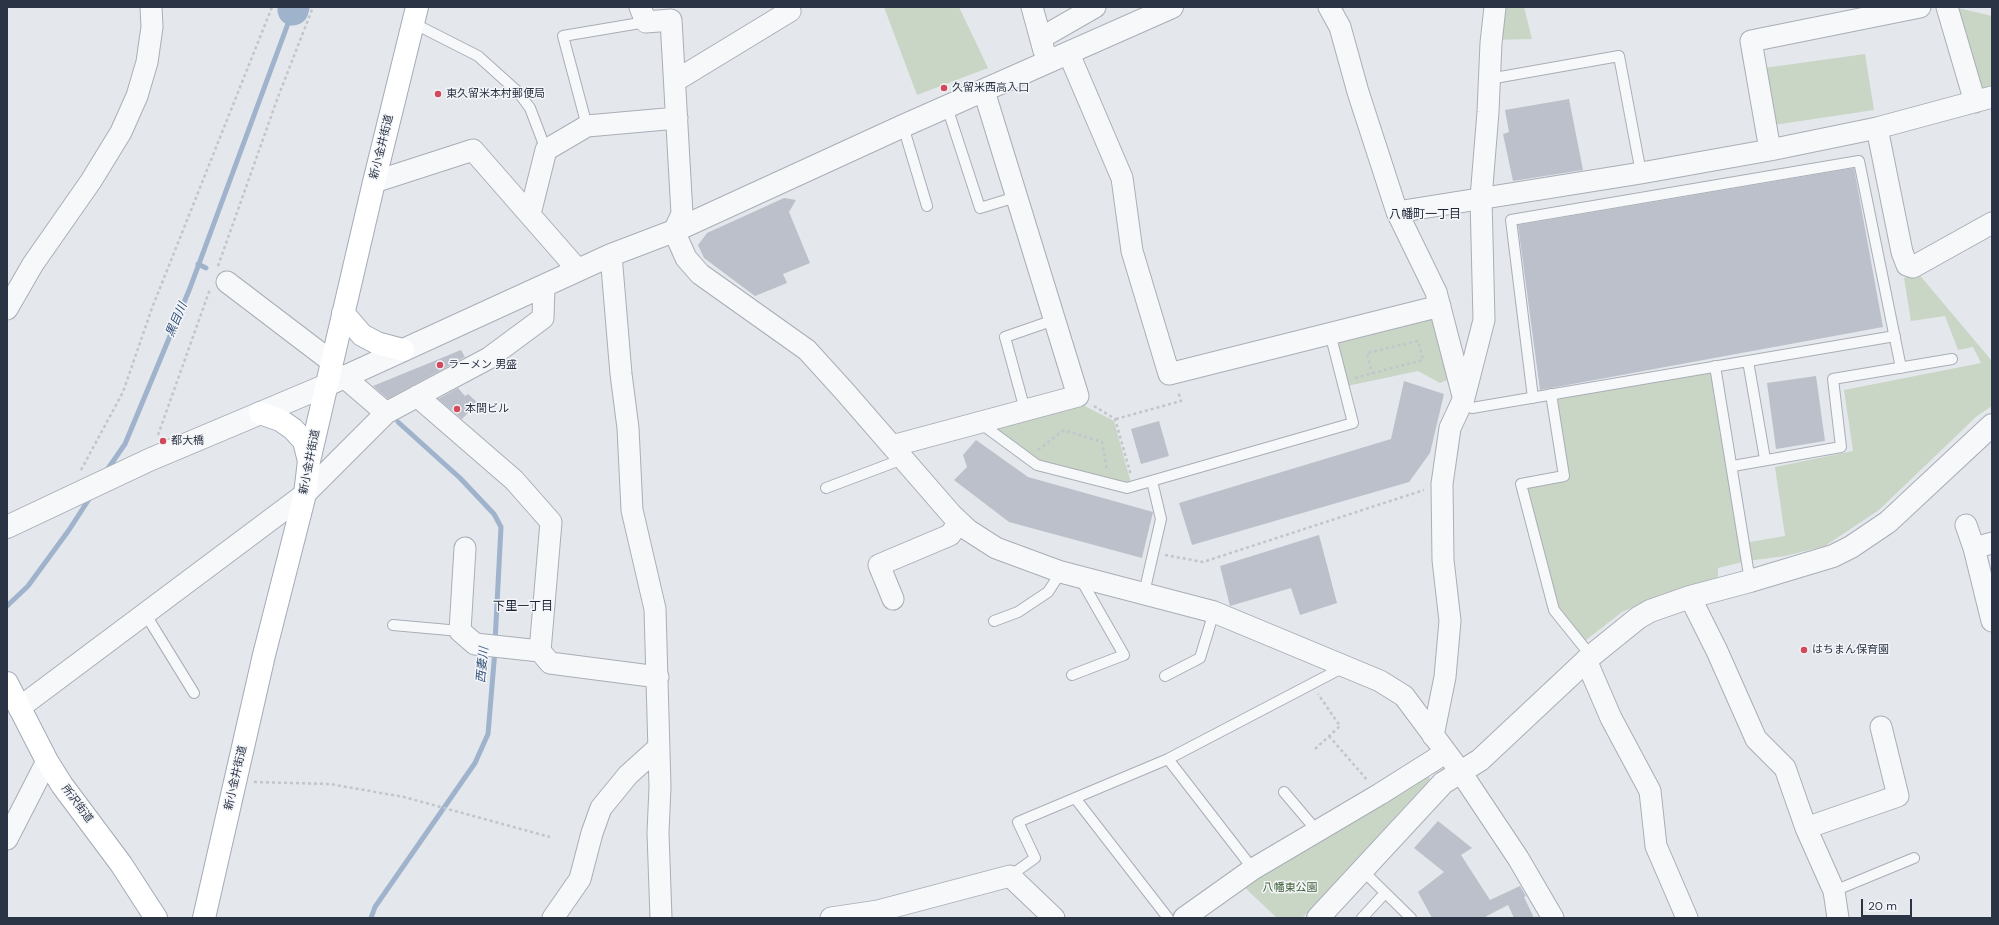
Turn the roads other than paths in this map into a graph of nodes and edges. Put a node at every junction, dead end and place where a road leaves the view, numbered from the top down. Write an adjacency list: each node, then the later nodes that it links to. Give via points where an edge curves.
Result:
1 (151, 7): 41 (street, via 152,27 147,62 137,96 121,132 91,181 33,264)
2 (789, 7): 17 (street, via 790,11)
3 (1032, 7): 13 (street)
4 (1095, 7): 13 (street)
5 (1172, 7): 14 (street)
6 (1329, 7): 32 (street, via 1340,27)
7 (1495, 7): 16 (street)
8 (1920, 7): 12 (street)
9 (1947, 7): 19 (street)
10 (643, 14): 17 (street, via 671,20); 22 (lane, via 563,36)
11 (415, 15): 25 (lane, via 478,56 518,92 530,108); 28 (main road, 新小金井街道)
12 (1844, 15): 26 (street, via 1751,41)
13 (1041, 38): 15 (street)
14 (1069, 54): 15 (street); 44 (street, via 1122,178 1132,251 1169,374)
15 (1048, 63): 18 (street)
16 (1489, 79): 27 (lane, via 1619,56); 30 (street)
17 (675, 80): 21 (street)
18 (984, 91): 20 (street); 29 (street)
19 (1984, 100): 24 (street)
20 (946, 107): 23 (street); 29 (lane, via 980,208)
21 (677, 118): 22 (street); 35 (street, via 682,214)
22 (587, 126): 25 (street)
23 (903, 126): 31 (lane); 35 (street)
24 (1877, 128): 26 (street); 34 (street, via 1902,252 1908,265 1913,267)
25 (546, 150): 33 (street)
26 (1770, 150): 27 (street)
27 (1641, 173): 30 (street)
28 (374, 182): 33 (street, via 473,150); 42 (main road, 新小金井街道)
29 (1016, 197): 43 (street)
30 (1481, 198): 32 (street); 55 (street, via 1484,320)
31 (927, 206)
32 (1397, 212): 40 (street, via 1436,292)
33 (530, 214): 37 (street)
34 (1992, 223)
35 (674, 231): 36 (street); 61 (street, via 686,258 700,274 807,350)
36 (611, 255): 37 (street); 89 (street, via 628,428 632,510 656,609)
37 (578, 270): 39 (street)
38 (218, 279): 51 (street)
39 (544, 287): 46 (street); 53 (street, via 543,318 489,358)
40 (1440, 306): 44 (street); 55 (street)
41 (7, 309)
42 (343, 314): 46 (main road, via 362,335 377,343); 51 (main road, 新小金井街道)
43 (1054, 320): 56 (lane, via 1005,337); 56 (street, via 1078,396)
44 (1330, 334): 65 (lane, via 1353,423)
45 (1895, 336): 48 (lane); 50 (lane); 54 (lane, via 1859,161 1511,220)
46 (403, 350): 51 (street)
47 (1952, 359): 50 (lane)
48 (1748, 361): 49 (lane); 62 (lane)
49 (1715, 366): 52 (lane); 64 (lane)
50 (1901, 368): 62 (lane, via 1833,379 1842,447)
51 (334, 374): 57 (street); 58 (street); 63 (main road, 新小金井街道)
52 (1551, 394): 54 (lane); 85 (lane, via 1564,476 1521,484 1554,610)
53 (417, 396): 58 (street); 84 (street, via 514,480 551,522)
54 (1533, 398): 55 (lane)
55 (1468, 403): 94 (street, via 1450,428 1442,484 1443,560 1450,621)
56 (1025, 410): 59 (street)
57 (260, 413): 63 (main road, via 280,420 293,429 304,441); 70 (street, via 143,463)
58 (386, 413): 67 (street)
59 (980, 423): 61 (street); 65 (lane, via 1037,465 1126,488)
60 (1992, 425): 74 (street, via 1888,522 1851,547 1833,556)
61 (898, 453): 66 (lane); 68 (street)
62 (1765, 459): 64 (lane)
63 (309, 461): 67 (main road, 新小金井街道)
64 (1732, 466): 74 (lane)
65 (1152, 481): 75 (lane, via 1161,519)
66 (826, 488)
67 (305, 494): 79 (street); 111 (main road, 新小金井街道, via 264,655)
68 (959, 522): 73 (street, via 996,548); 77 (street, via 950,535 879,565)
69 (1966, 525): 71 (street)
70 (7, 527)
71 (1983, 546): 80 (street)
72 (465, 548): 83 (street)
73 (1070, 574): 75 (street); 81 (lane, via 1018,612); 87 (lane, via 1124,655)
74 (1750, 581): 76 (street)
75 (1144, 593): 78 (street)
76 (1690, 597): 85 (street, via 1650,611); 101 (street, via 1717,650 1756,739 1785,768)
77 (892, 599)
78 (1214, 612): 86 (street); 88 (lane, via 1200,658)
79 (146, 615): 91 (lane); 92 (street)
80 (1992, 621)
81 (994, 622)
82 (393, 625): 83 (lane)
83 (460, 631): 84 (street, via 475,644)
84 (540, 651): 89 (street, via 550,663)
85 (1588, 658): 98 (street, via 1480,760); 122 (street, via 1611,718 1650,791 1656,846)
86 (1344, 667): 94 (street, via 1380,681 1404,696); 96 (lane)
87 (1072, 675)
88 (1165, 676)
89 (658, 677): 95 (street)
90 (7, 683): 92 (main road, 所沢街道)
91 (194, 693)
92 (19, 708): 97 (main road, 所沢街道)
93 (1881, 727): 101 (street, via 1898,796)
94 (1439, 744): 98 (street); 102 (street, via 1380,794)
95 (659, 747): 112 (street, via 628,775 601,808 580,879); 113 (street, via 658,833)
96 (1168, 759): 100 (lane); 105 (lane)
97 (47, 761): 103 (street); 110 (main road, 所沢街道, via 62,785 122,864)
98 (1460, 772): 106 (street, via 1443,783); 121 (street, via 1518,858)
99 (1284, 792): 102 (lane)
100 (1075, 798): 107 (lane, via 1018,822 1035,858); 116 (lane)
101 (1806, 828): 108 (street)
102 (1317, 831): 105 (street)
103 (7, 839)
104 (1914, 858): 108 (lane)
105 (1253, 869): 117 (street)
106 (1362, 870): 109 (lane); 118 (street)
107 (1010, 876): 114 (street, via 878,911); 115 (street)
108 (1834, 891): 123 (street)
109 (1385, 893): 119 (lane); 120 (lane)
110 (156, 918)
111 (204, 918)
112 (553, 918)
113 (661, 918)
114 (831, 918)
115 (1054, 918)
116 (1168, 918)
117 (1184, 918)
118 (1318, 918)
119 (1362, 918)
120 (1411, 918)
121 (1553, 918)
122 (1687, 918)
123 (1838, 918)

